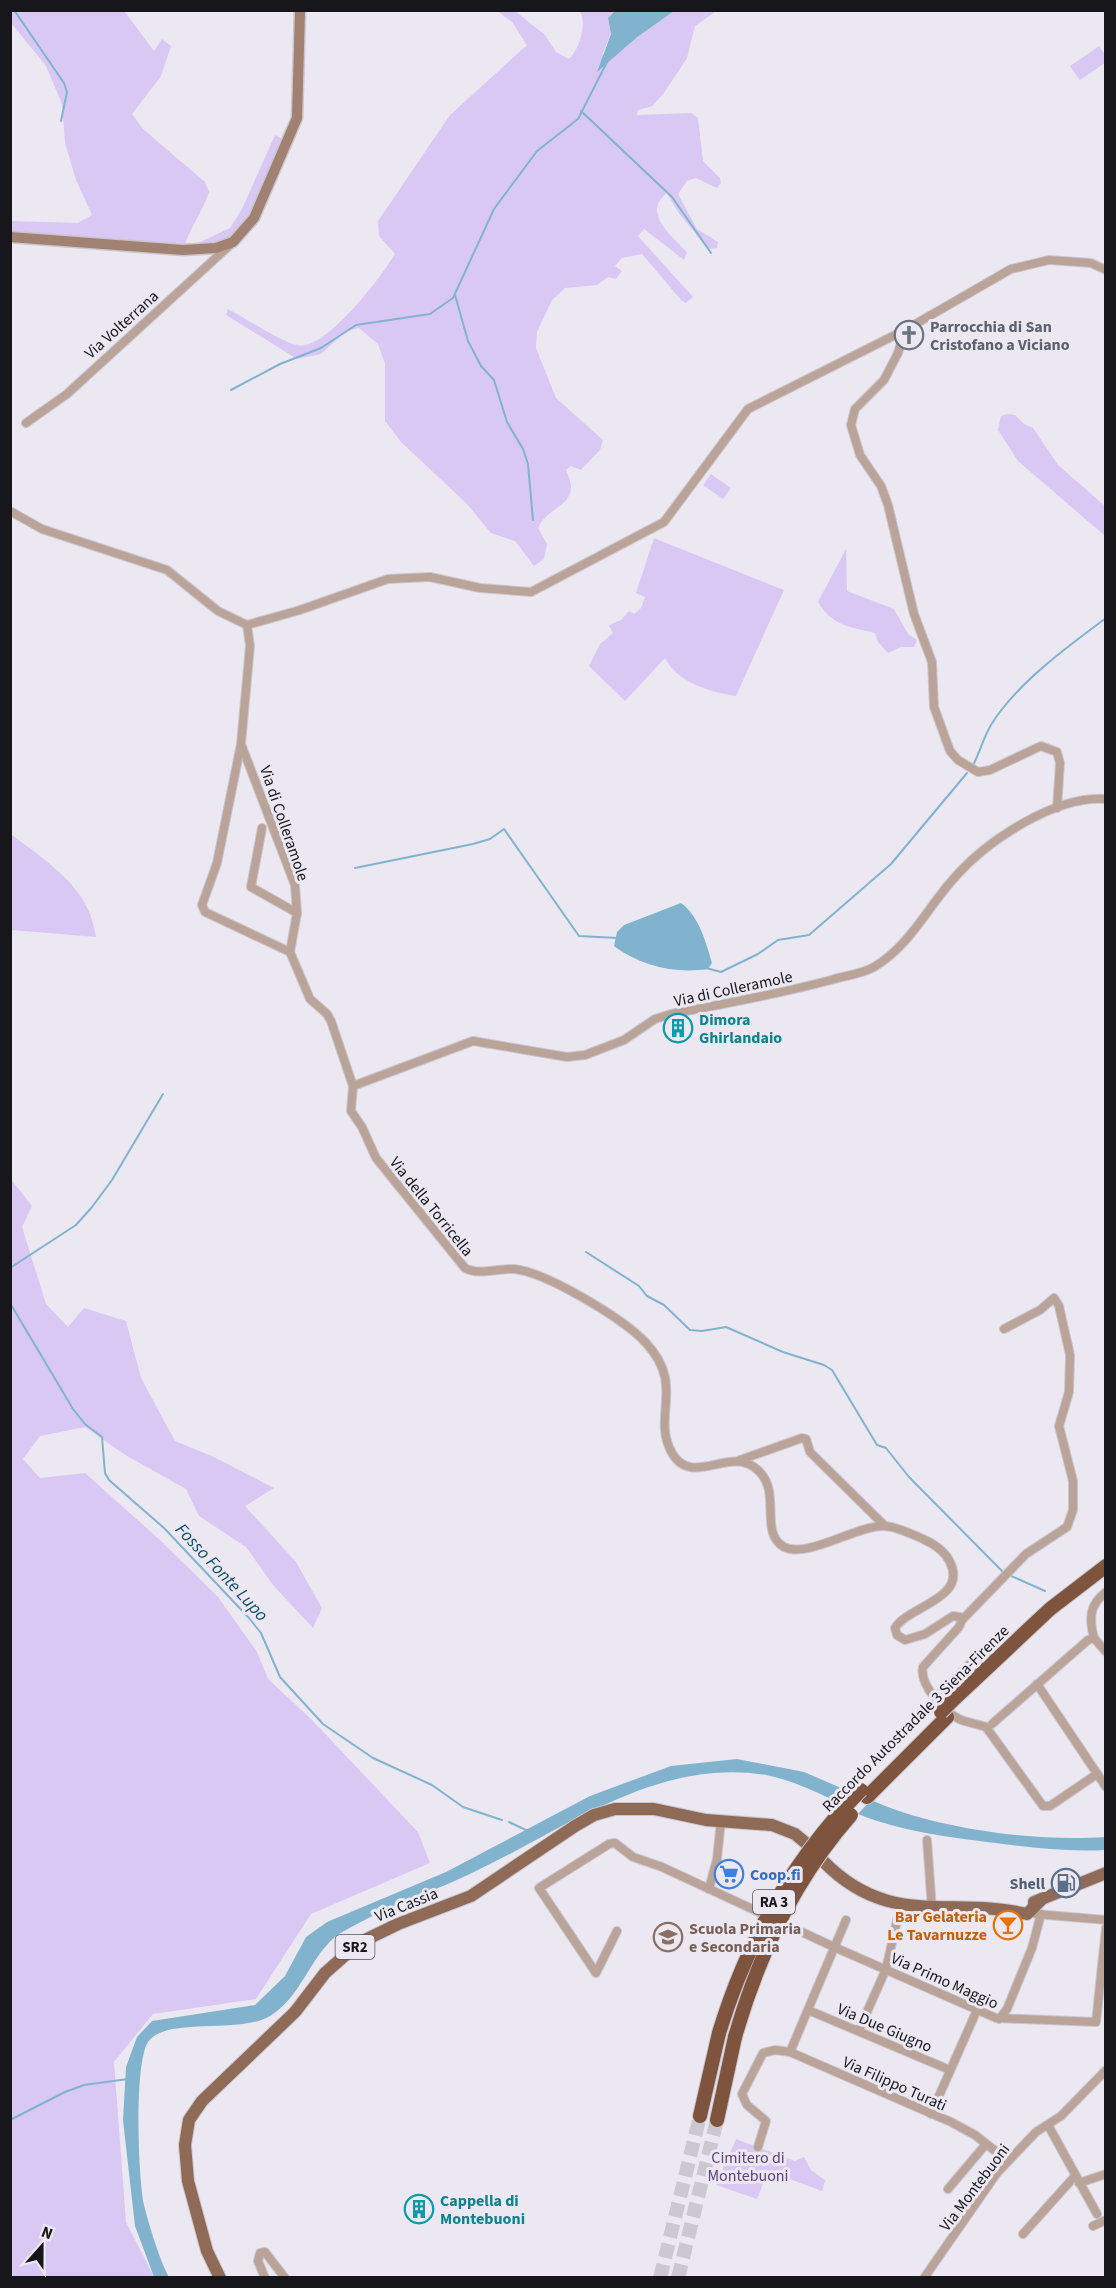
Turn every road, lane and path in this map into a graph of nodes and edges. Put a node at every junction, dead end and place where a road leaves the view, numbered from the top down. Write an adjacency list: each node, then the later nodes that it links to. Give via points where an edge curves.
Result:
1 (300, 10): 3 (main road, Via Volterrana, via 297,118 254,218)
2 (10, 237): 3 (main road, via 183,250 216,248)
3 (233, 242): 6 (street, Via Volterrana, via 67,394)
4 (1106, 270): 5 (street, via 1091,263 1049,260 1011,269)
5 (905, 330): 8 (street, via 748,409 664,522 531,592 480,588 430,578 388,579); 11 (street, via 884,380 855,409 851,425 860,455 881,486 888,505 914,614 932,662 934,707 950,752 978,772 1041,746 1057,752)
6 (26, 423)
7 (10, 511): 8 (street, via 42,529 167,570 218,611)
8 (247, 625): 9 (street, Via di Colleramole, via 249,646)
9 (241, 744): 13 (street, Via di Colleramole, via 295,885); 14 (street, via 217,863 202,905 205,912)
10 (1106, 799): 11 (street, Via di Colleramole, via 1091,798)
11 (1057, 808): 15 (street, Via di Colleramole, via 1016,827 975,857 955,876 905,942 872,968 783,993 671,1014 655,1019 624,1040 585,1055 567,1057 474,1041)
12 (262, 828): 13 (street, via 251,887)
13 (297, 913): 14 (street, Via di Colleramole)
14 (290, 952): 15 (street, via 310,999 327,1014)
15 (353, 1086): 17 (street, Via della Torricella, via 351,1111 376,1158 465,1268 480,1272 514,1269 546,1278 636,1334 654,1353 668,1383 665,1434 673,1456 680,1463 697,1468)
16 (1004, 1329): 22 (street, via 1054,1298 1059,1306 1070,1355 1069,1392 1059,1426 1072,1481 1074,1510 1067,1527 1026,1554)
17 (738, 1460): 18 (street, Via della Torricella, via 806,1439 810,1452); 18 (street, via 754,1466 766,1479 773,1533 784,1546 803,1548)
18 (885, 1526): 22 (street, via 933,1544 948,1559 953,1571 951,1585 944,1594 899,1622 895,1628 897,1635 905,1640 915,1639 953,1616)
19 (1106, 1566): 28 (highway, Raccordo Autostradale 3 Siena-Firenze / RA 3, via 1050,1609)
20 (1106, 1576): 28 (highway, Raccordo Autostradale 3 Siena-Firenze / RA 3, via 1084,1590)
21 (1106, 1592): 24 (street, via 1091,1612)
22 (962, 1620): 27 (street, via 924,1667 922,1676)
23 (1000, 1634): 27 (street)
24 (1094, 1638): 25 (street); 26 (street)
25 (1106, 1652)
26 (1037, 1684): 29 (street); 30 (street)
27 (935, 1698): 29 (street, via 957,1718)
28 (949, 1710): 32 (highway, Raccordo Autostradale 3 Siena-Firenze / RA 3)
29 (990, 1728): 30 (street, via 1043,1806 1050,1806)
30 (1097, 1774): 31 (street)
31 (1106, 1787)
32 (864, 1793): 56 (highway, Raccordo Autostradale 3 Siena-Firenze / RA 3, bridge, via 811,1847 767,1914 741,1969 719,2033); 57 (highway, Raccordo Autostradale 3 Siena-Firenze / RA 3, bridge, via 783,1913 735,2037)
33 (721, 1821): 35 (main road, Via Cassia / SR2, via 772,1825 795,1834); 38 (street); 69 (main road, Via Cassia / SR2, via 634,1808 594,1815 471,1896 376,1934 339,1959 275,2034 210,2093 189,2121 185,2145 188,2181 207,2251)
34 (927, 1840): 40 (street)
35 (807, 1844)
36 (824, 1861): 39 (main road, via 860,1891)
37 (1106, 1873): 41 (main road, via 1042,1899)
38 (709, 1889): 45 (street, Via Primo Maggio, via 633,1857 615,1844 609,1844 539,1888 596,1973); 46 (street, Via Primo Maggio)
39 (901, 1903): 40 (main road); 47 (street)
40 (932, 1909): 41 (main road)
41 (1032, 1911): 43 (street); 50 (street, via 1032,1948)
42 (846, 1920): 46 (street)
43 (1106, 1920)
44 (1106, 1928): 50 (street, Via Primo Maggio, via 1096,2022)
45 (617, 1931)
46 (834, 1947): 47 (street, Via Primo Maggio); 48 (street)
47 (886, 1969): 49 (street, Via Primo Maggio); 51 (street)
48 (808, 2010): 51 (street, Via Due Giugno); 52 (street)
49 (977, 2010): 50 (street, Via Primo Maggio); 53 (street)
50 (999, 2019)
51 (859, 2030): 53 (street, Via Due Giugno)
52 (790, 2052): 55 (street, Via Filippo Turati); 60 (street, via 775,2049 763,2053 742,2094 747,2105 766,2121)
53 (950, 2070): 55 (street)
54 (1106, 2070): 58 (street, Via Montebuoni)
55 (931, 2114): 59 (street, Via Filippo Turati, via 966,2129)
56 (700, 2116)
57 (717, 2120)
58 (1048, 2126): 61 (street, Via Montebuoni, via 1036,2132); 63 (street)
59 (986, 2144): 61 (street, Via Filippo Turati); 64 (street)
60 (758, 2147)
61 (1008, 2162): 72 (street, Via Montebuoni)
62 (1106, 2174): 63 (street)
63 (1077, 2180): 65 (street); 68 (street)
64 (948, 2189)
65 (1097, 2214)
66 (1106, 2220): 67 (street)
67 (1093, 2226)
68 (1023, 2234)
69 (220, 2277)
70 (265, 2277): 71 (street, via 258,2261 260,2253 265,2253)
71 (285, 2277)
72 (924, 2277)

